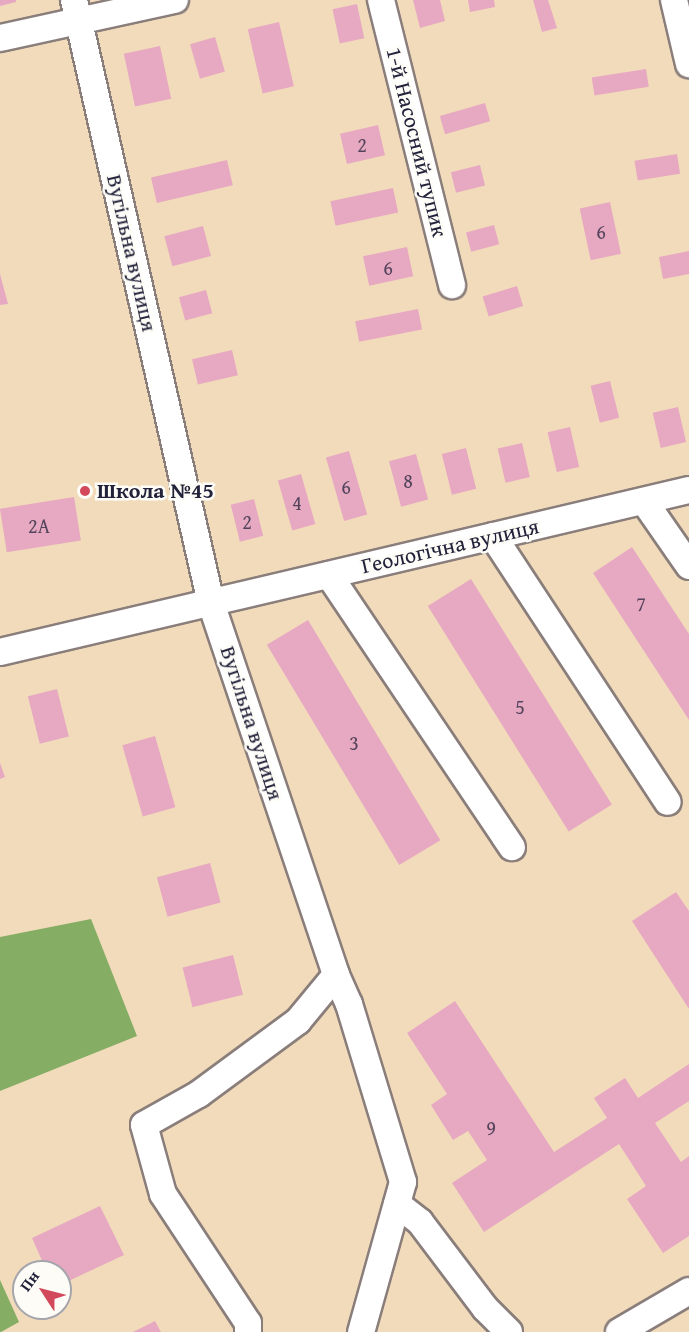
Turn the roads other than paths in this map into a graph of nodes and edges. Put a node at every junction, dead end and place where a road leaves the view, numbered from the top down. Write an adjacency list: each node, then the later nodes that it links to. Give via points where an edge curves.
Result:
1 (175, 0): 4 (street)
2 (381, 0): 7 (street, 1-й Насосний тупик)
3 (674, 0): 6 (street)
4 (77, 10): 5 (street); 13 (street, Вугільна вулиця)
5 (0, 38)
6 (689, 64)
7 (453, 285)
8 (689, 490): 9 (street, Геологічна вулиця)
9 (644, 501): 10 (street, Геологічна вулиця); 11 (street)
10 (493, 536): 12 (street, Геологічна вулиця); 15 (street)
11 (689, 566)
12 (329, 575): 13 (street, Геологічна вулиця); 16 (street)
13 (212, 603): 14 (street, Геологічна вулиця); 17 (street, Вугільна вулиця)
14 (0, 652)
15 (668, 802)
16 (512, 847)
17 (336, 975): 18 (street, Вугільна вулиця, via 403,1182); 20 (street, via 298,1021 199,1094 144,1125 164,1194 248,1323)
18 (397, 1204): 21 (street, Вугільна вулиця); 22 (street, via 420,1222 484,1308)
19 (689, 1291): 23 (street)
20 (248, 1332)
21 (361, 1332)
22 (509, 1332)
23 (619, 1332)

